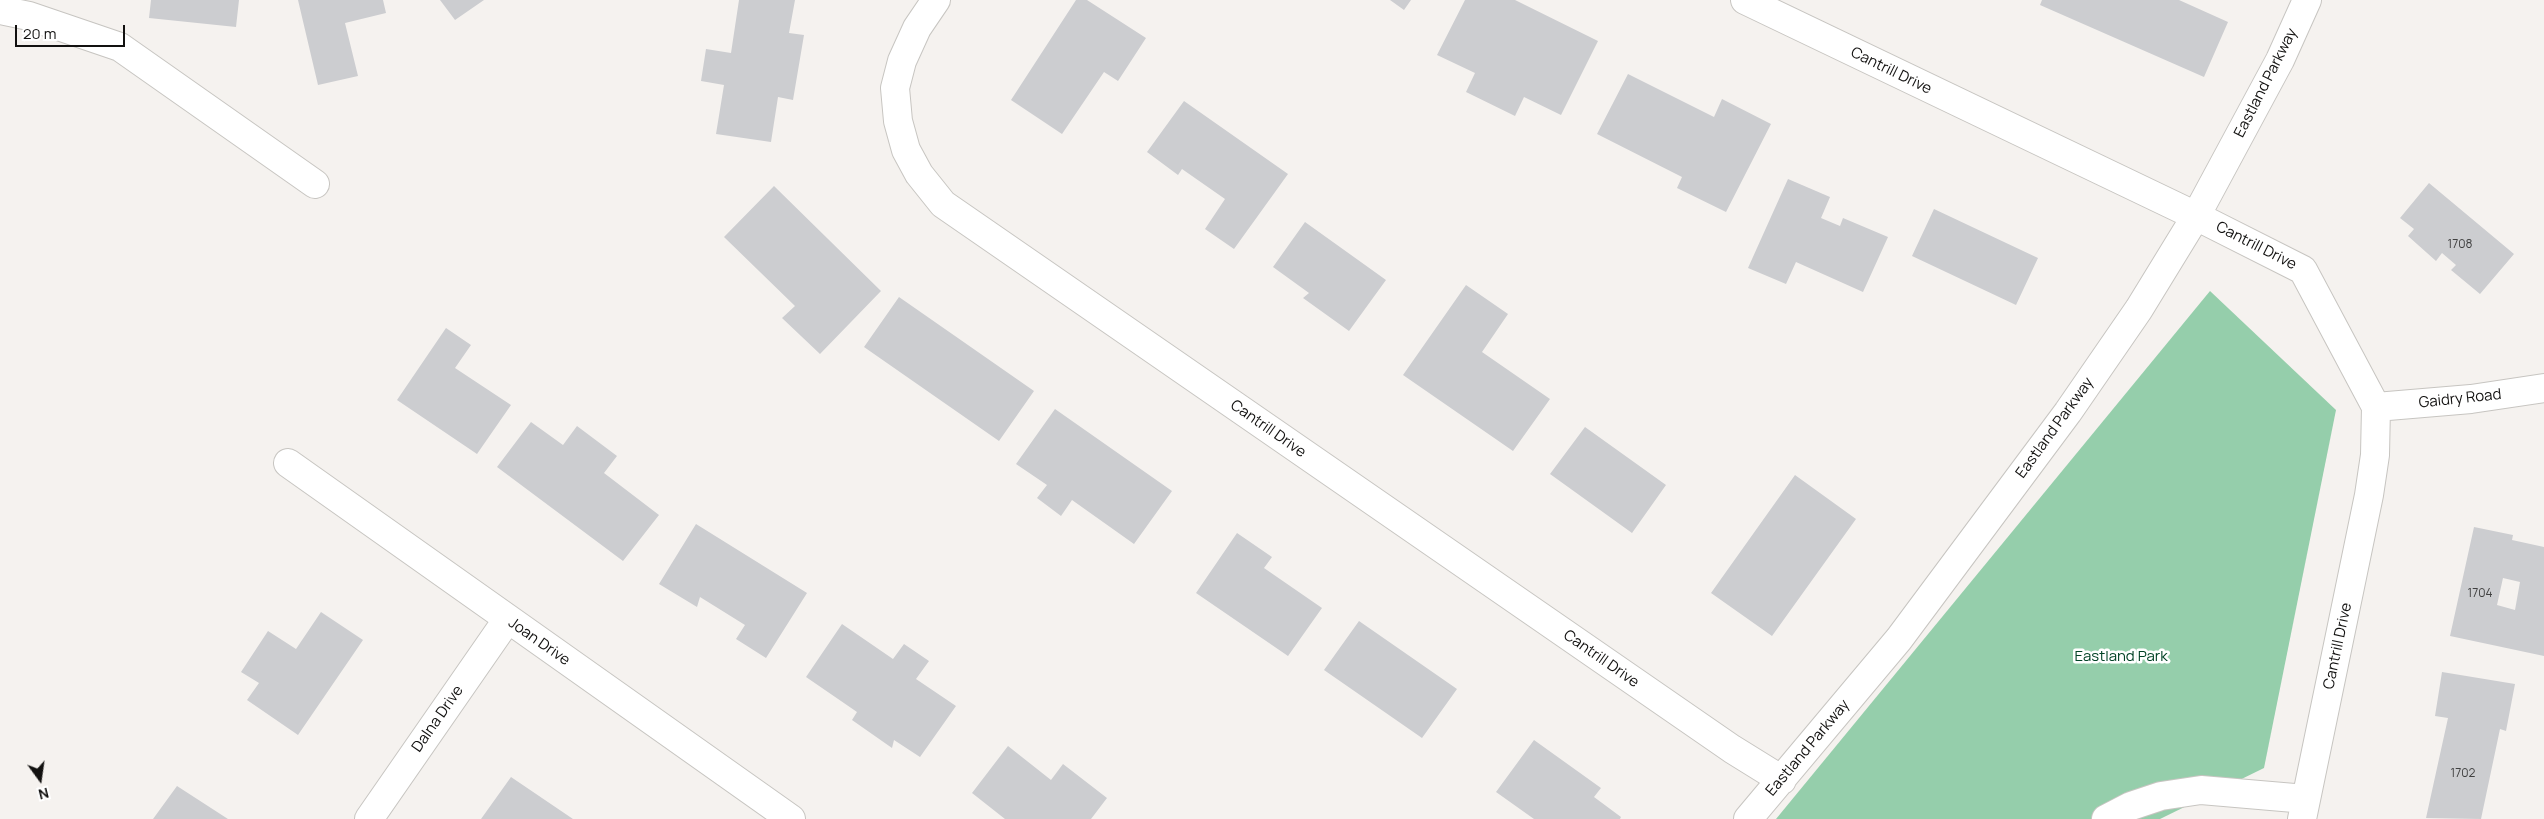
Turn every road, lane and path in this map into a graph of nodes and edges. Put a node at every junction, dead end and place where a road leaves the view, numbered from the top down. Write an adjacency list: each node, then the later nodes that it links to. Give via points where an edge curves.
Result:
1 (936, 0): 11 (street, Cantrill Drive, via 917,28 902,61 895,88 898,121 906,150 919,174 943,204 1732,750)
2 (1745, 0): 6 (street, Cantrill Drive)
3 (2307, 0): 6 (street, Eastland Parkway, via 2280,60)
4 (0, 10): 5 (street, via 29,16 120,46)
5 (315, 184)
6 (2196, 216): 8 (street, Cantrill Drive, via 2303,270); 11 (street, Eastland Parkway, via 2139,308 2068,412 1899,639)
7 (2544, 388): 8 (street, Gaidry Road, via 2470,399)
8 (2376, 407): 12 (street, Cantrill Drive, via 2368,494)
9 (288, 463): 10 (street, Joan Drive)
10 (507, 620): 13 (street, Dalna Drive); 14 (street, Joan Drive)
11 (1782, 780): 15 (street, Eastland Parkway)
12 (2304, 809): 16 (street, via 2201,790 2161,796 2130,806)
13 (370, 819)
14 (791, 819)
15 (1748, 819)
16 (2106, 819)

